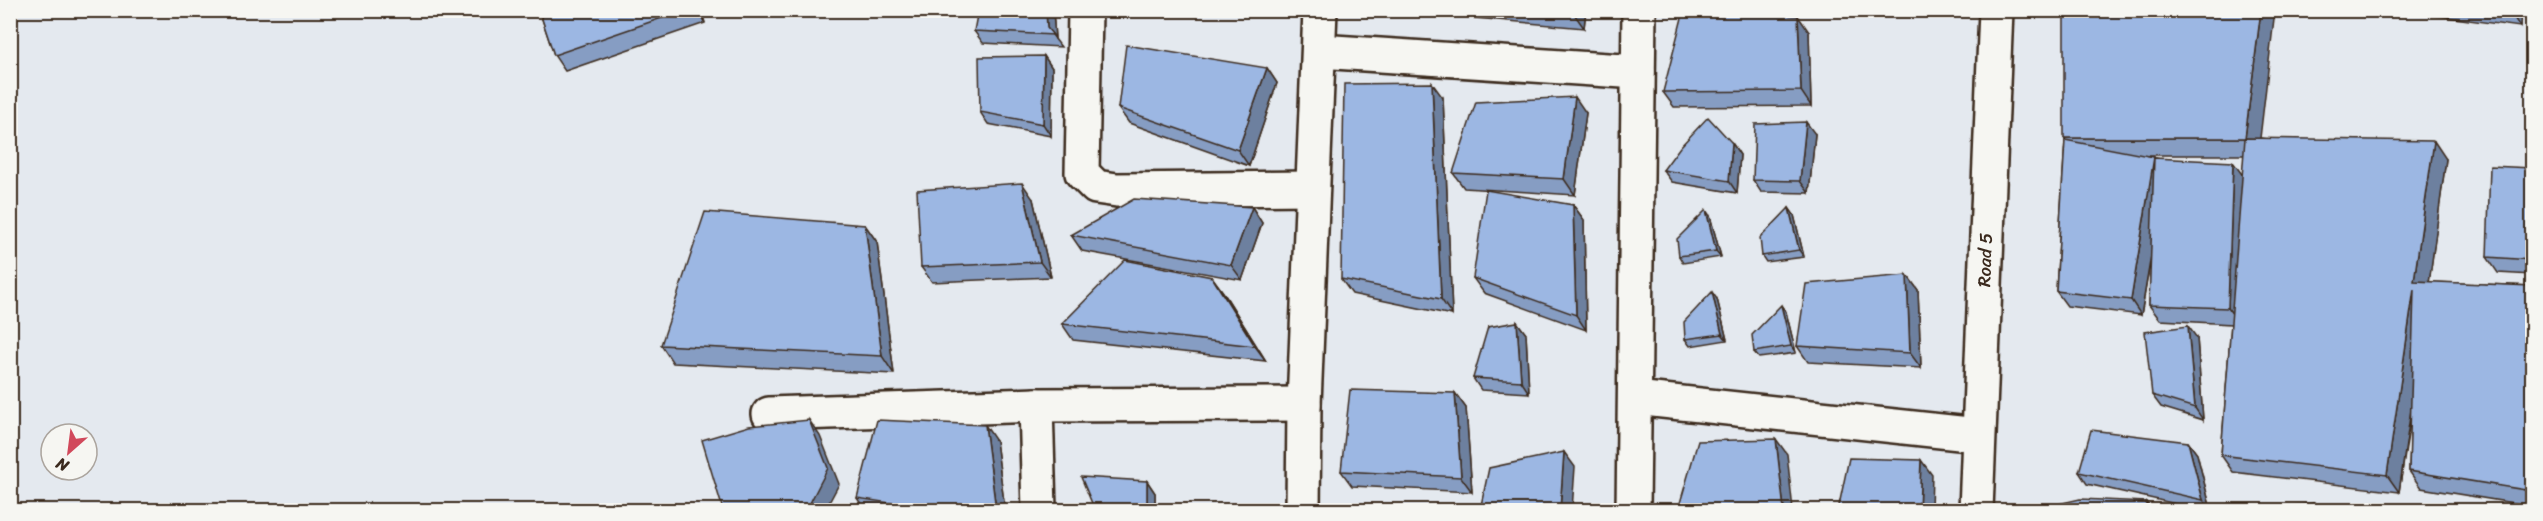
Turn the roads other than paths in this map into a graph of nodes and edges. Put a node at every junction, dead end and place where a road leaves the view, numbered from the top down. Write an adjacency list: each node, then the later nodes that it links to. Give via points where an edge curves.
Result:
1 (1085, 10): 7 (street, via 1082,173 1096,187)
2 (1320, 10): 5 (street)
3 (1639, 10): 6 (street)
4 (1996, 10): 12 (street, Road 5)
5 (1319, 51): 6 (street); 7 (street)
6 (1638, 72): 8 (street)
7 (1312, 188): 9 (street)
8 (1635, 398): 12 (street); 15 (street)
9 (1304, 404): 10 (street); 14 (street)
10 (1036, 405): 11 (street); 13 (street)
11 (769, 414)
12 (1978, 435): 16 (street, Road 5)
13 (1039, 510)
14 (1303, 510)
15 (1633, 510)
16 (1977, 510)

